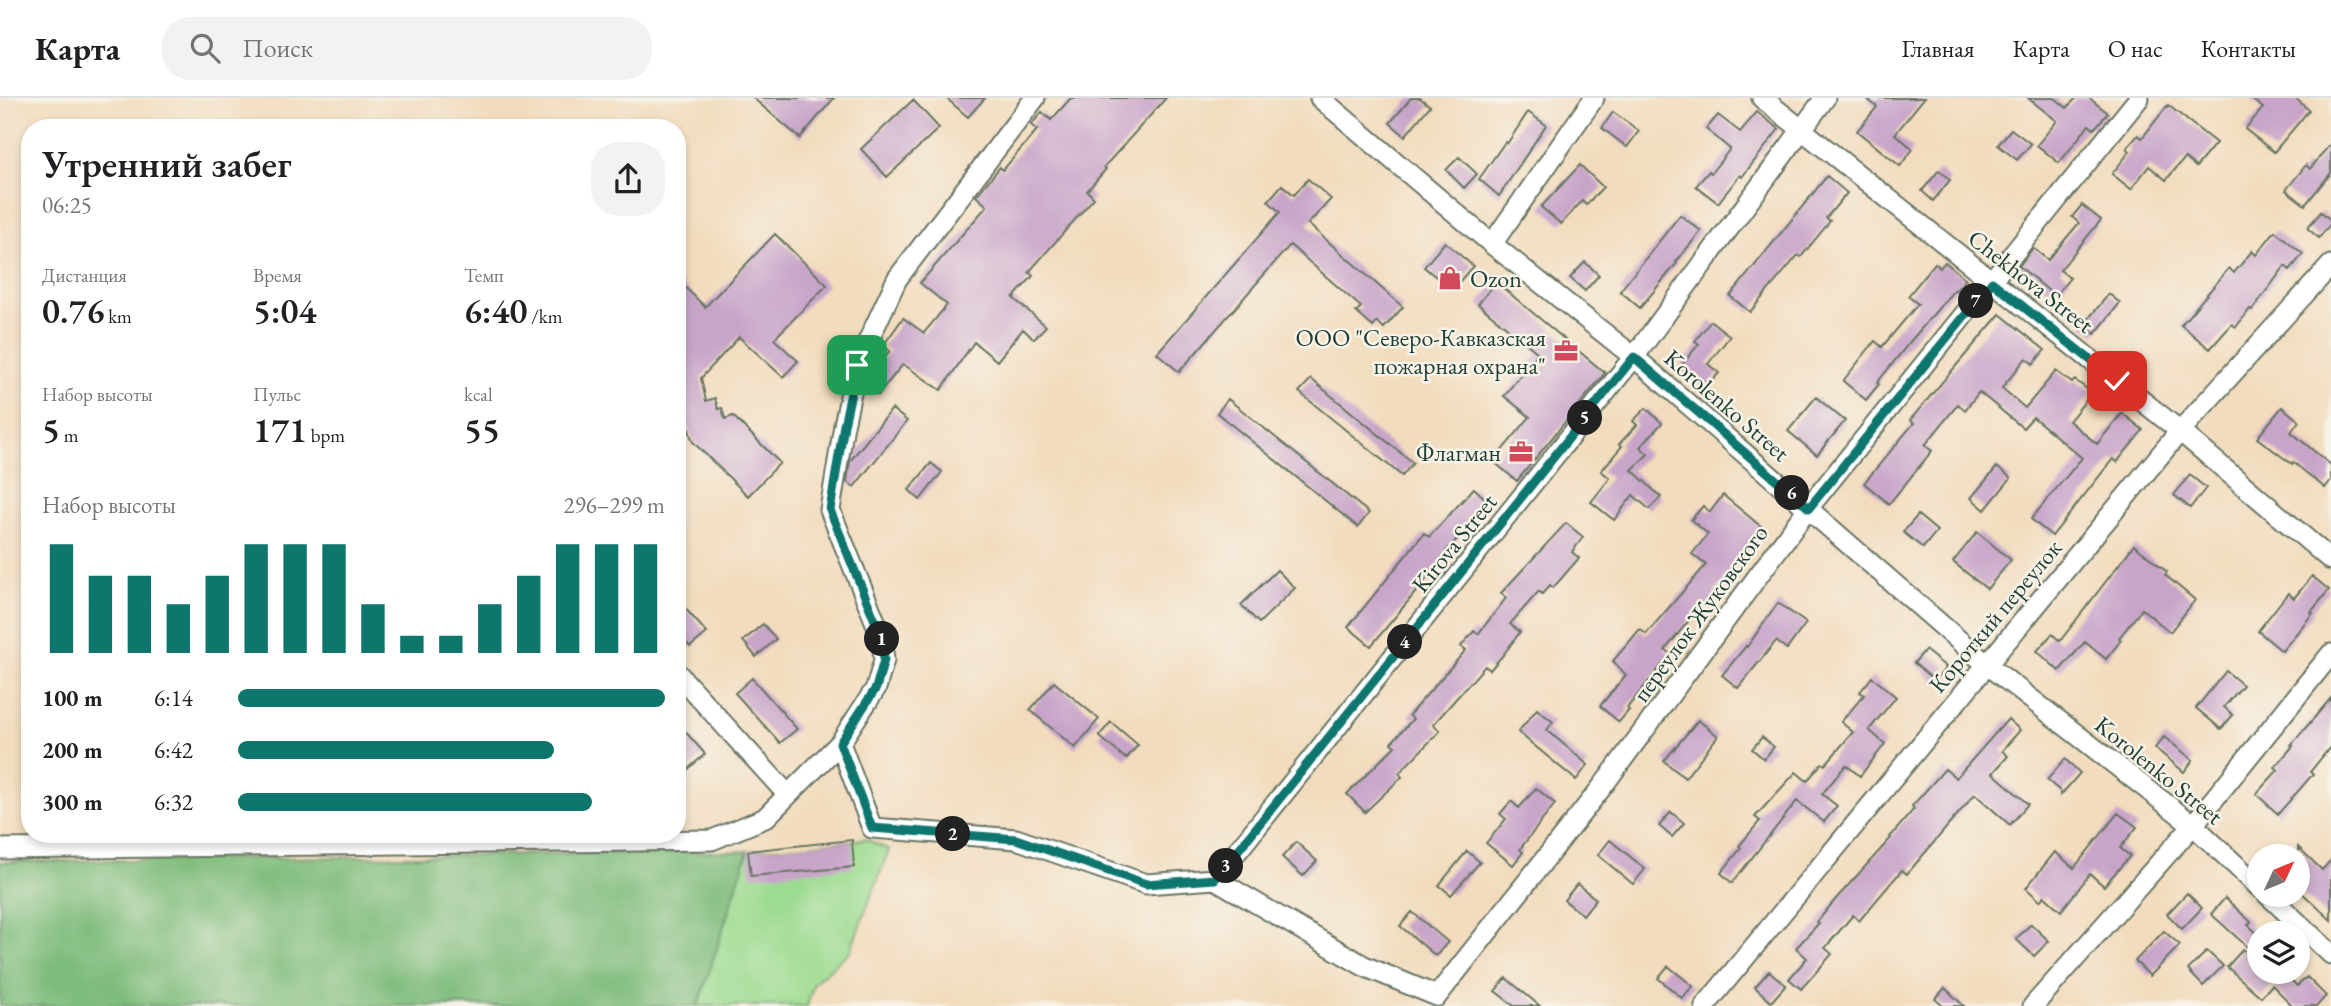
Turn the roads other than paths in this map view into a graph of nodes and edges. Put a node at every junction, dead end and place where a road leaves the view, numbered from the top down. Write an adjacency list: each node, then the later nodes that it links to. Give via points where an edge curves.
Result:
1 (1035, 98): 18 (street, via 897,279 857,365 830,510 882,638 884,660 876,688)
2 (1320, 98): 8 (street, Korolenko Street)
3 (1594, 98): 8 (street)
4 (1762, 98): 7 (street, Chekhova Street)
5 (1825, 98): 7 (street, Kirova Street)
6 (2139, 98): 10 (street, переулок Жуковского)
7 (1801, 130): 10 (street, Chekhova Street); 11 (street, Kirova Street)
8 (1492, 244): 11 (street, Korolenko Street)
9 (2331, 265): 12 (street, Короткий переулок)
10 (1992, 282): 12 (street, Chekhova Street); 13 (street, переулок Жуковского)
11 (1634, 357): 13 (street, Korolenko Street); 25 (street, Kirova Street)
12 (2180, 431): 14 (street, Chekhova Street); 16 (street, Короткий переулок)
13 (1809, 508): 16 (street, Korolenko Street); 25 (street, переулок Жуковского, via 1602,787 1437,996 1364,966)
14 (2331, 560)
15 (2331, 653): 20 (street)
16 (1986, 664): 20 (street, Korolenko Street); 28 (street, Короткий переулок)
17 (686, 684): 19 (street)
18 (840, 743): 19 (street); 25 (street, via 872,828 1016,839 1146,884)
19 (782, 801): 21 (street, via 765,818 712,840)
20 (2193, 825): 24 (street, Korolenko Street); 29 (street)
21 (686, 840)
22 (475, 843): 23 (street)
23 (0, 849)
24 (2247, 876)
25 (1215, 879)
26 (2281, 907): 27 (street)
27 (2331, 954)
28 (1705, 1006)
29 (2032, 1006)

